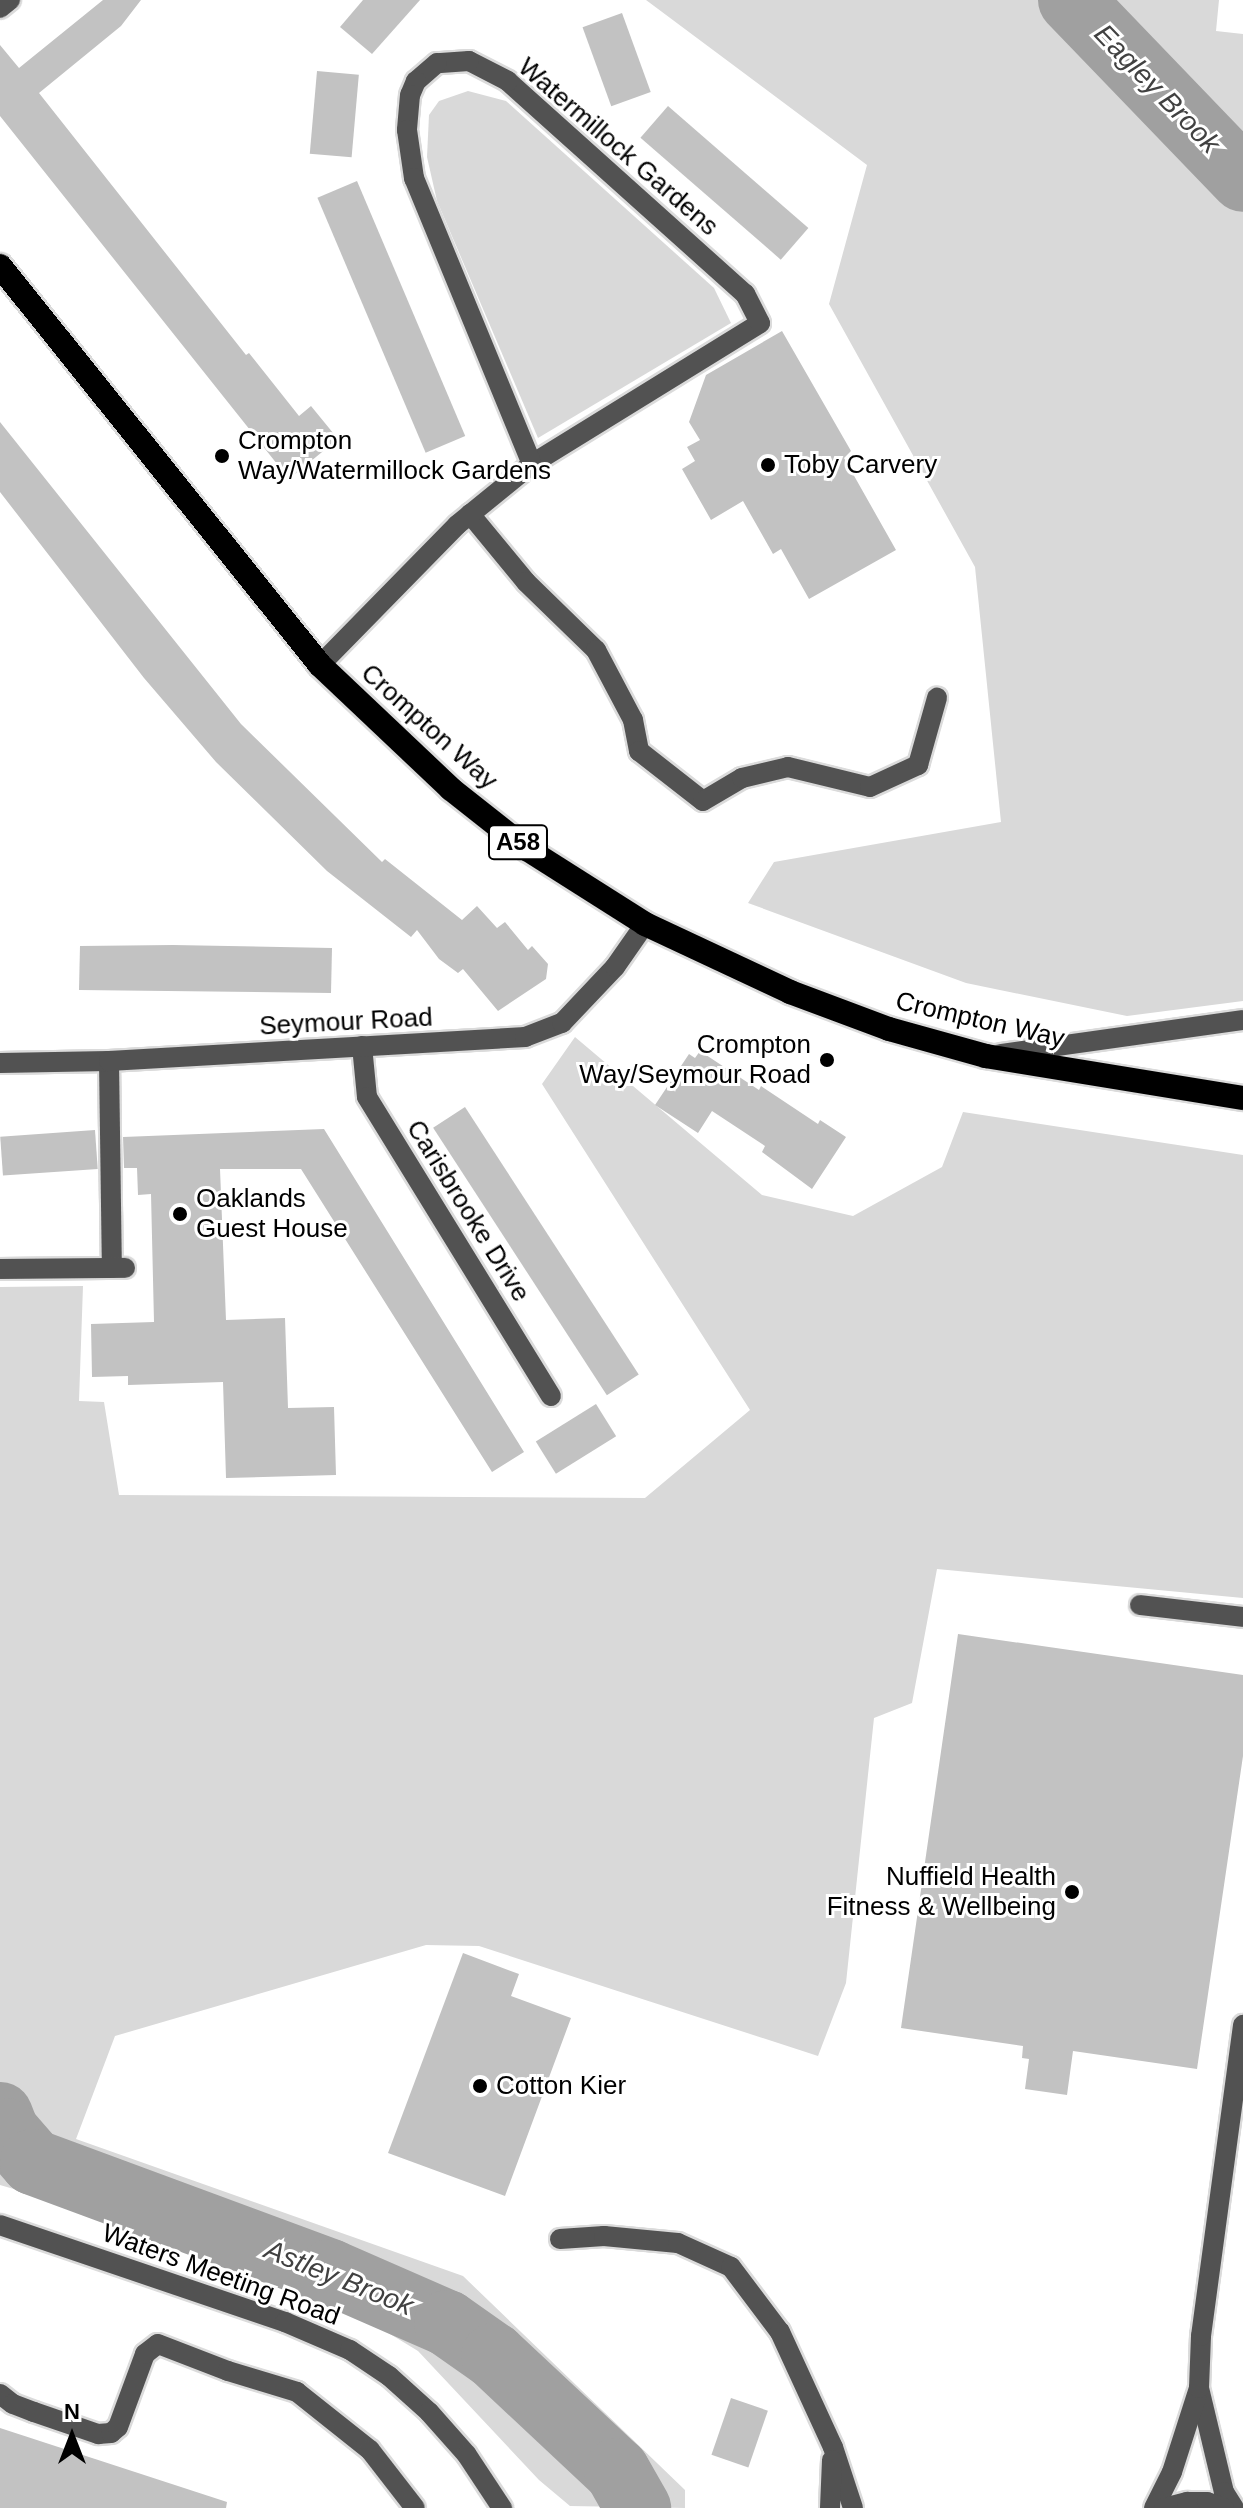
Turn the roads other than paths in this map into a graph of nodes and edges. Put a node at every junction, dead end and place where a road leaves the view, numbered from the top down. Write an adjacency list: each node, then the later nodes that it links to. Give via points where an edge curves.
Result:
1 (10, 0): 2 (street)
2 (0, 8)
3 (0, 266): 6 (highway, Crompton Way / A58)
4 (532, 464): 4 (street, Watermillock Gardens, via 414,178 407,130 410,95 425,71 437,63 469,61 508,81 745,294 760,323); 5 (street, Watermillock Gardens)
5 (470, 514): 6 (street, Watermillock Gardens); 7 (street, via 526,582 596,650 633,720 639,751 703,801 742,778 788,767 870,787 918,765)
6 (320, 665): 8 (highway, Crompton Way / A58, via 451,789 527,849)
7 (937, 698)
8 (645, 924): 10 (street, Seymour Road, via 615,967 562,1023 544,1032 485,1042); 11 (highway, Crompton Way / A58, via 790,992 889,1029)
9 (1243, 1020): 11 (street)
10 (362, 1046): 12 (street, Seymour Road); 16 (street, Carisbrooke Drive, via 367,1097)
11 (986, 1056): 14 (highway, Crompton Way / A58)
12 (109, 1061): 13 (street, Seymour Road); 15 (street, via 118,1268)
13 (0, 1063)
14 (1243, 1098)
15 (0, 1269)
16 (551, 1396)
17 (1140, 1605): 18 (street)
18 (1243, 1617)
19 (1243, 2025): 22 (street, via 1201,2336)
20 (0, 2225): 26 (street, Waters Meeting Road, via 285,2322 350,2350 429,2412 467,2455)
21 (560, 2239): 24 (street, via 604,2236 678,2243 731,2267 780,2332)
22 (1199, 2388): 29 (street, via 1172,2472); 32 (street, via 1224,2492)
23 (0, 2394): 25 (street, via 34,2412 98,2434 111,2433 118,2427 145,2354 158,2344 297,2392 370,2450)
24 (833, 2447): 27 (street); 28 (street)
25 (415, 2508)
26 (502, 2508)
27 (830, 2508)
28 (853, 2508)
29 (1154, 2508)
30 (1164, 2508): 31 (street, via 1187,2502)
31 (1224, 2508)
32 (1234, 2508)

